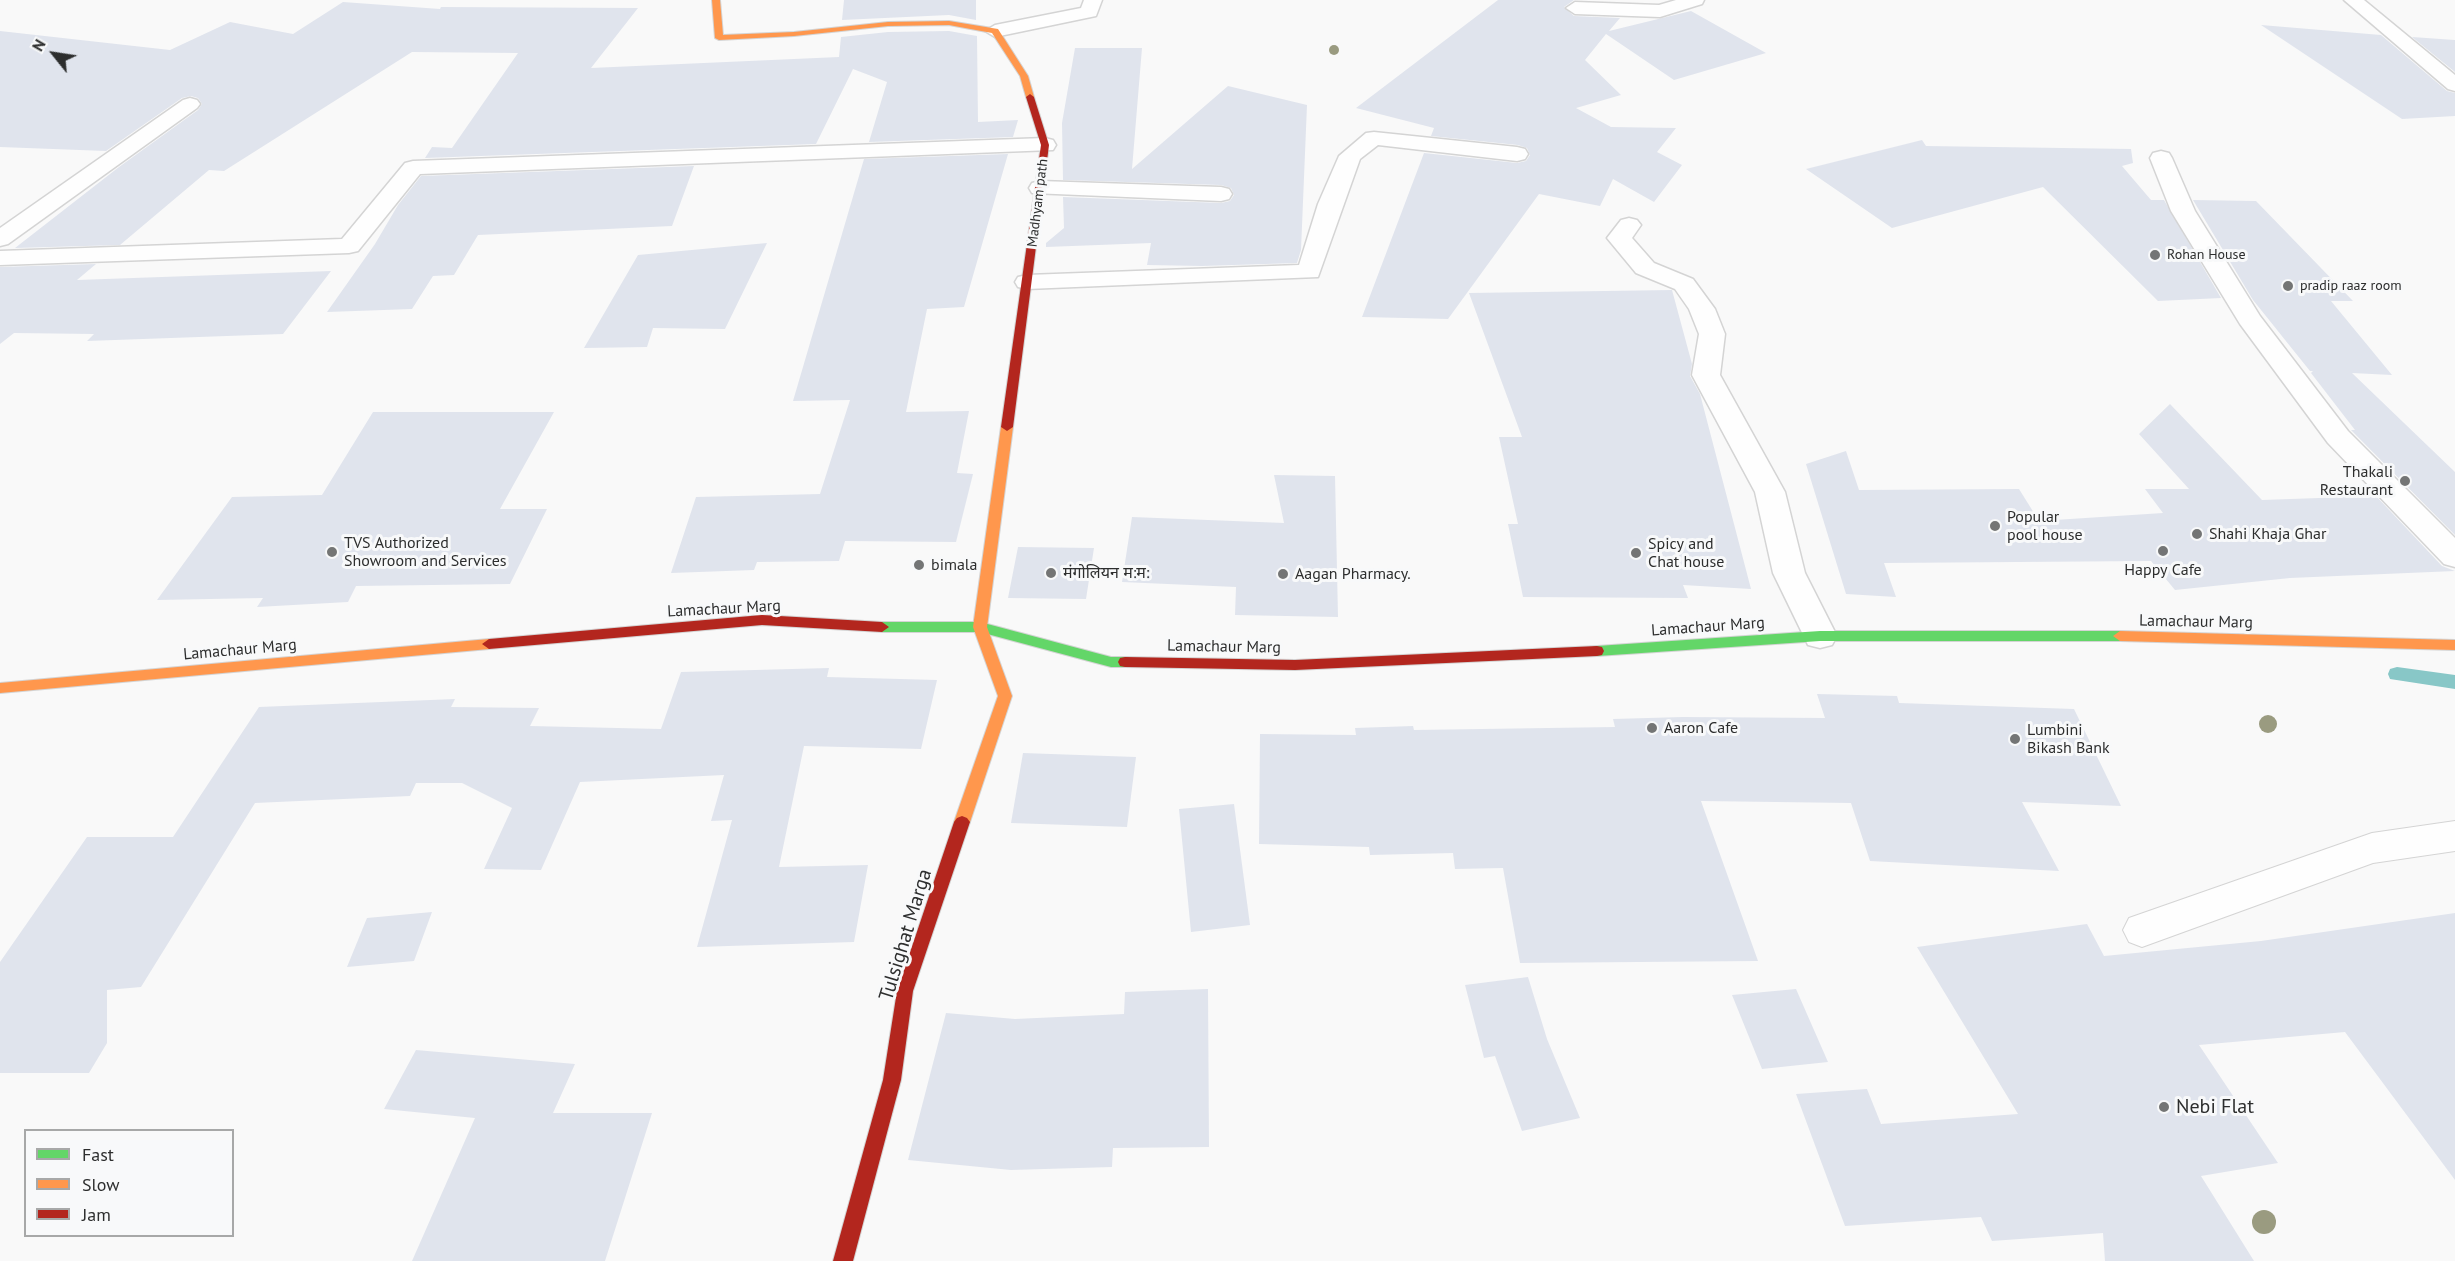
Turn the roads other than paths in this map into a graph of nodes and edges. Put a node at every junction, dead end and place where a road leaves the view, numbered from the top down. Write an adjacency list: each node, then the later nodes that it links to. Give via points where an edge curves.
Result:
1 (716, 0): 6 (street, via 719,38 888,24 949,23)
2 (1093, 0): 6 (street, via 1089,12)
3 (1695, 0): 5 (street, via 1660,11)
4 (2353, 0): 7 (street)
5 (1575, 8)
6 (995, 31): 9 (street, Madhyam path, via 1024,76)
7 (2455, 85)
8 (190, 104): 15 (street)
9 (1045, 145): 12 (street, Madhyam path); 16 (street, via 413,168 349,246)
10 (1517, 154): 17 (street, via 1374,138 1350,156 1309,272)
11 (2161, 158): 18 (street, via 2183,211 2249,319 2338,437 2404,508)
12 (1040, 188): 13 (street); 17 (street, Madhyam path)
13 (1221, 194)
14 (1629, 225): 20 (street, via 1619,238 1645,268 1684,284 1702,309 1712,334 1706,375 1770,492 1789,573)
15 (0, 239)
16 (0, 258)
17 (1027, 282): 19 (street, Madhyam path)
18 (2455, 555)
19 (980, 627): 20 (street, Lamachaur Marg, via 1111,662 1295,665); 22 (street, Lamachaur Marg, via 762,620); 25 (street, Tulsighat Marga, via 1005,696 905,991 892,1080)
20 (1820, 636): 21 (street, Lamachaur Marg, via 2090,635)
21 (2455, 645)
22 (0, 688)
23 (2455, 836): 24 (lane, via 2372,848)
24 (2142, 930)
25 (843, 1261)

